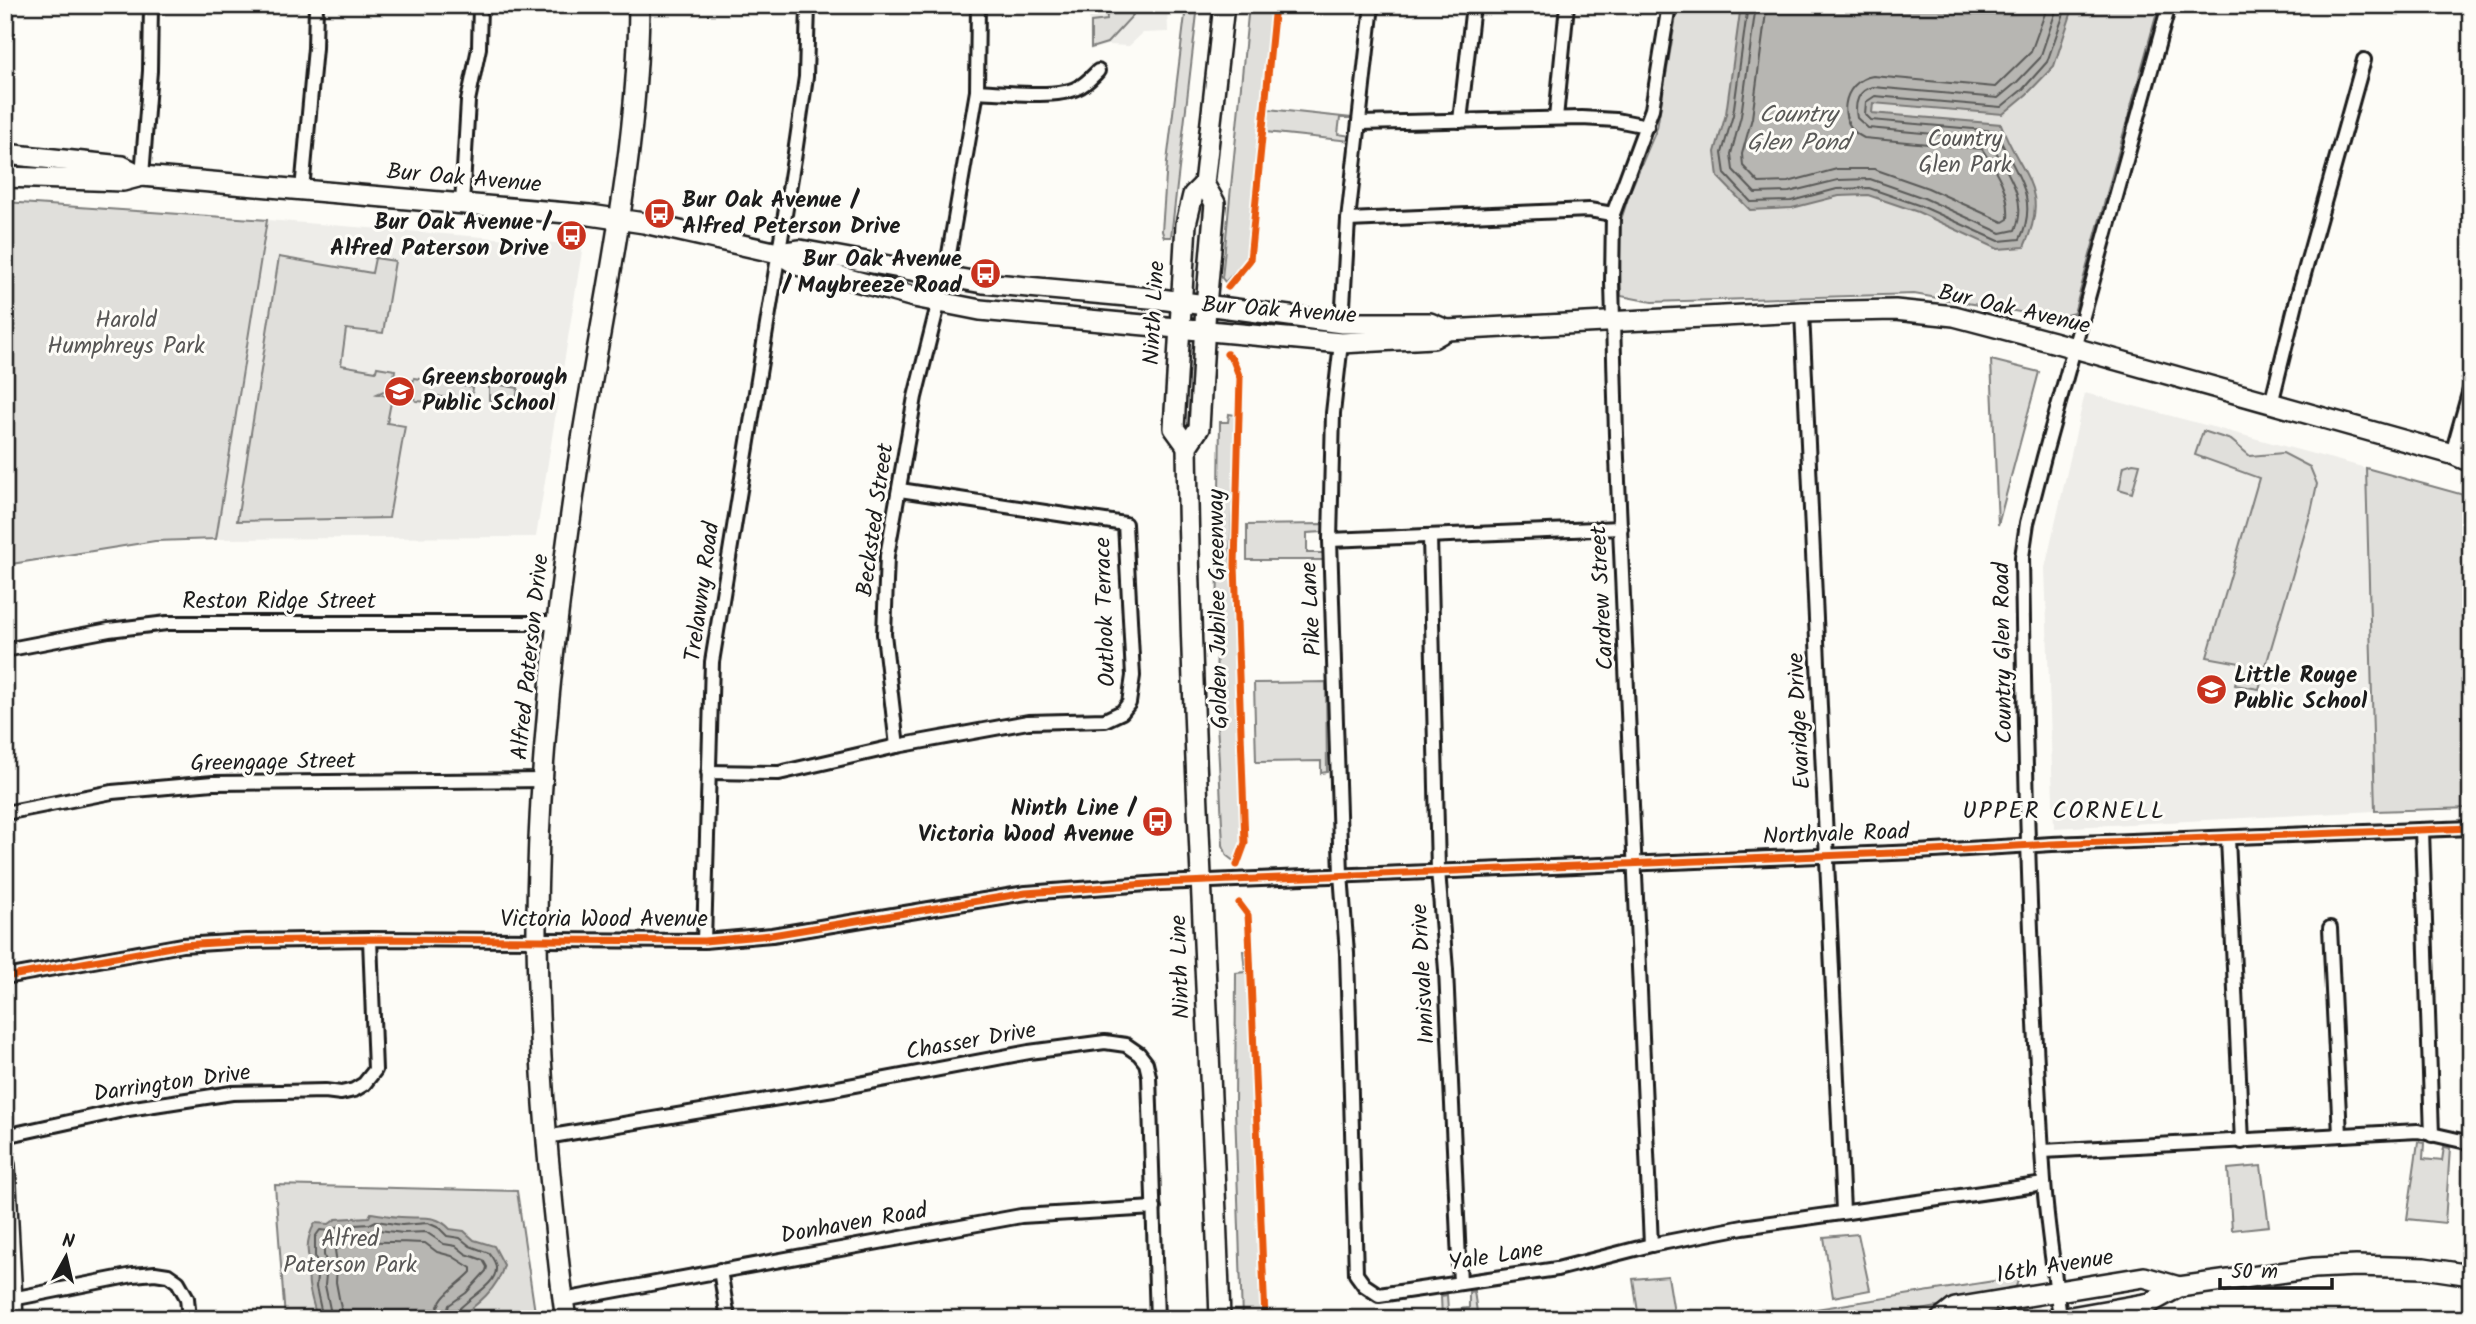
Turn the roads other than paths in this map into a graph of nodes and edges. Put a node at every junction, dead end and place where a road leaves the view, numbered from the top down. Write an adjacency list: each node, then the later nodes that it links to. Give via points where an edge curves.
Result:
1 (151, 5): 21 (street)
2 (316, 5): 24 (street)
3 (480, 5): 25 (street)
4 (639, 5): 27 (street, Alfred Paterson Drive, via 639,61)
5 (808, 5): 29 (street, Trelawny Road, via 806,77)
6 (978, 5): 15 (street)
7 (1224, 5): 23 (street, Ninth Line)
8 (1372, 5): 18 (street)
9 (1473, 5): 17 (street)
10 (1567, 5): 16 (street)
11 (1669, 5): 19 (street)
12 (2169, 5): 41 (street, Country Glen Road)
13 (2364, 60): 43 (street)
14 (1098, 71): 15 (street, via 1070,91)
15 (976, 91): 30 (street)
16 (1556, 118): 17 (street); 19 (street)
17 (1460, 121): 18 (street)
18 (1359, 123): 28 (street)
19 (1647, 126): 26 (street)
20 (5, 154): 21 (street, Bur Oak Avenue, via 122,166)
21 (142, 176): 22 (street, Bur Oak Avenue, via 123,181); 24 (street, Bur Oak Avenue)
22 (5, 177)
23 (1204, 184): 32 (street, Ninth Line, via 1193,195 1186,224); 33 (street, Ninth Line, via 1215,203)
24 (302, 190): 25 (street, Bur Oak Avenue)
25 (462, 204): 27 (street, Bur Oak Avenue)
26 (1614, 214): 28 (street, via 1589,209); 35 (street, Cardrew Street)
27 (621, 220): 29 (street, Bur Oak Avenue); 51 (street, Alfred Paterson Drive)
28 (1348, 220): 36 (street)
29 (778, 253): 30 (street, Bur Oak Avenue, via 800,250); 31 (street, Bur Oak Avenue, via 797,265); 54 (street, Trelawny Road, via 712,662)
30 (945, 277): 31 (street); 32 (street, Bur Oak Avenue)
31 (939, 303): 37 (street, Bur Oak Avenue); 47 (street, Becksted Street, via 915,397)
32 (1180, 303): 33 (street, Bur Oak Avenue); 37 (street, Ninth Line)
33 (1206, 306): 36 (street, Bur Oak Avenue); 39 (street, Ninth Line)
34 (1802, 312): 35 (street, Bur Oak Avenue); 41 (street, Bur Oak Avenue, via 1895,310 1954,316); 61 (street, Evaridge Drive)
35 (1614, 321): 38 (street, Bur Oak Avenue); 48 (street, Cardrew Street)
36 (1342, 323): 38 (street, Bur Oak Avenue, via 1430,323)
37 (1178, 328): 39 (street, Bur Oak Avenue); 44 (street, Ninth Line, via 1174,428)
38 (1447, 330): 40 (street, Bur Oak Avenue, via 1433,338)
39 (1204, 331): 40 (street, Bur Oak Avenue); 44 (street, Ninth Line, via 1199,428)
40 (1341, 343): 50 (street, Pike Lane, via 1333,412)
41 (2074, 348): 43 (street, Bur Oak Avenue); 60 (street, Country Glen Road, via 2032,501 2022,557)
42 (2471, 386): 45 (street)
43 (2271, 404): 45 (street, Bur Oak Avenue)
44 (1188, 446): 65 (street, Ninth Line, via 1189,591)
45 (2452, 454): 46 (street, Bur Oak Avenue)
46 (2471, 462)
47 (900, 490): 53 (street, Becksted Street, via 887,556 884,634); 53 (street, Outlook Terrace, via 1125,524 1133,676 1129,703 1105,720 1028,722)
48 (1621, 528): 49 (street); 62 (street, Cardrew Street)
49 (1430, 537): 50 (street); 63 (street, Innisvale Drive)
50 (1330, 540): 64 (street, Pike Lane)
51 (556, 623): 52 (street, Reston Ridge Street, via 167,624); 55 (street, Alfred Paterson Drive)
52 (5, 650)
53 (897, 746): 54 (street, Outlook Terrace, via 779,773)
54 (708, 772): 69 (street, Trelawny Road)
55 (543, 779): 56 (street, Greengage Street, via 214,783 112,792); 68 (street, Alfred Paterson Drive)
56 (5, 813)
57 (2471, 828): 58 (street, Northvale Road)
58 (2423, 830): 59 (street, Northvale Road); 72 (street)
59 (2228, 838): 60 (street, Northvale Road); 75 (street)
60 (2029, 845): 61 (street, Northvale Road); 77 (street, Country Glen Road)
61 (1828, 854): 62 (street, Northvale Road); 81 (street, Evaridge Drive)
62 (1635, 862): 63 (street, Northvale Road); 82 (street, Cardrew Street)
63 (1438, 870): 64 (street, Northvale Road); 85 (street, Innisvale Drive)
64 (1341, 874): 65 (street, Northvale Road); 85 (street, Yale Lane, via 1356,1274 1379,1295)
65 (1202, 883): 69 (street, Victoria Wood Avenue, via 1026,893 772,935); 94 (street, Ninth Line)
66 (2330, 928): 71 (street)
67 (370, 939): 68 (street, Victoria Wood Avenue); 70 (street, Victoria Wood Avenue, via 182,945); 73 (street, Darrington Drive, via 375,1070 354,1090 232,1093 128,1108)
68 (537, 940): 69 (street, Victoria Wood Avenue); 74 (street, Alfred Paterson Drive)
69 (704, 940)
70 (5, 977)
71 (2340, 1135): 72 (street, via 2418,1131); 75 (street)
72 (2432, 1135): 76 (street)
73 (5, 1136)
74 (546, 1137): 80 (street, Chasser Drive, via 1105,1042 1126,1045 1146,1063); 89 (street, Alfred Paterson Drive)
75 (2242, 1142): 77 (street)
76 (2471, 1143)
77 (2043, 1151): 79 (street, Country Glen Road)
78 (5, 1166): 88 (street)
79 (2044, 1184): 81 (street, Yale Lane); 87 (street, Country Glen Road)
80 (1154, 1208): 83 (street, Donhaven Road, via 1021,1216); 93 (street, Chasser Drive)
81 (1843, 1211): 82 (street, Yale Lane)
82 (1651, 1245): 85 (street, Yale Lane, via 1557,1269)
83 (720, 1270): 89 (street, Donhaven Road); 92 (street)
84 (2471, 1275): 86 (street, 16th Avenue, via 2356,1266)
85 (1460, 1283)
86 (2179, 1287): 87 (street, 16th Avenue, via 2144,1277); 96 (street, 16th Avenue, via 2150,1303)
87 (2057, 1291): 95 (street, 16th Avenue, via 1955,1308); 96 (street, Country Glen Road)
88 (12, 1298): 90 (street); 91 (street, via 156,1273 178,1282 187,1298)
89 (564, 1310)
90 (13, 1319)
91 (189, 1319)
92 (728, 1319)
93 (1157, 1319)
94 (1220, 1319)
95 (1941, 1319)
96 (2060, 1319)

